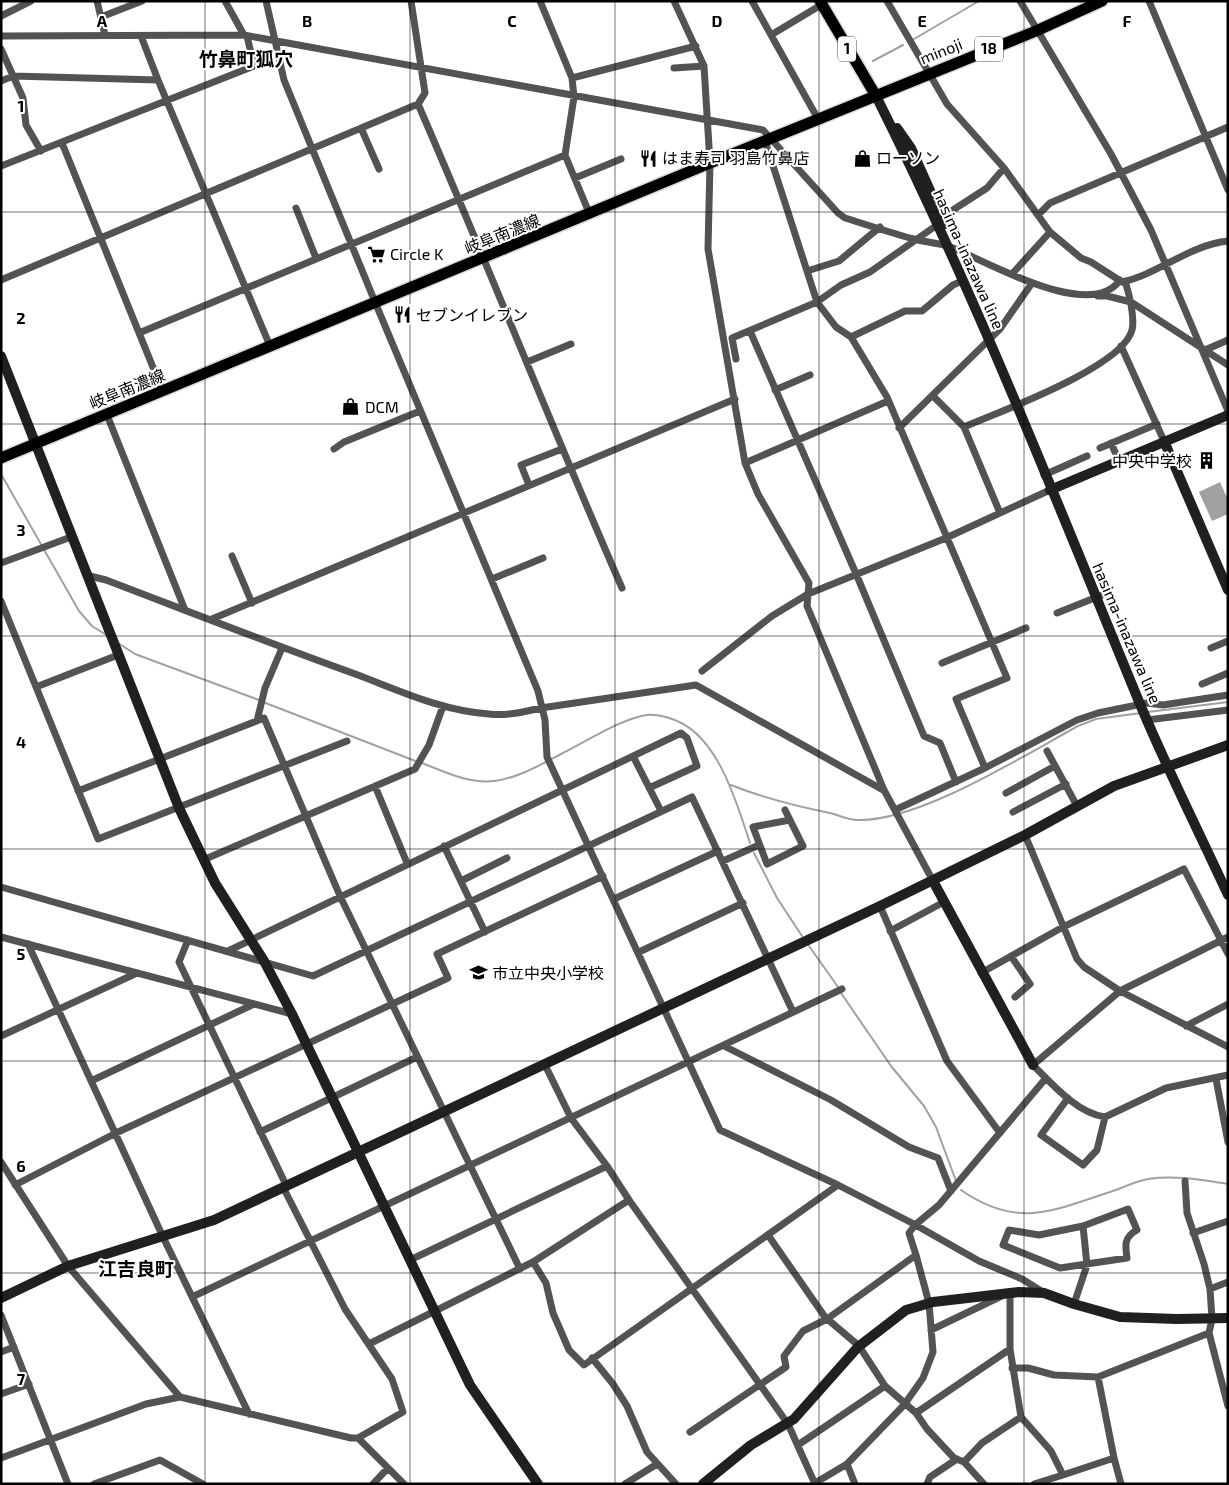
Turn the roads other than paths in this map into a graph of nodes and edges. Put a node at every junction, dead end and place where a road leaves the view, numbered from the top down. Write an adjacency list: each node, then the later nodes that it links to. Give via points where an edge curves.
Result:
1 (31, 1): 15 (street)
2 (97, 1): 16 (street)
3 (142, 1): 16 (street)
4 (225, 1): 22 (street)
5 (266, 1): 23 (street)
6 (411, 1): 27 (street)
7 (540, 1): 31 (street)
8 (674, 1): 24 (street)
9 (752, 1): 19 (street)
10 (887, 1): 29 (street)
11 (1020, 1): 17 (street)
12 (1102, 1): 17 (main road, minoji / 18)
13 (1148, 1): 42 (street)
14 (821, 3): 19 (street); 34 (main road, 1)
15 (1, 16)
16 (101, 17): 18 (street)
17 (1036, 31): 29 (main road, minoji / 18); 53 (street)
18 (104, 35): 20 (street); 21 (street)
19 (771, 35): 38 (street)
20 (1, 36)
21 (141, 36): 22 (street); 32 (street)
22 (246, 36): 23 (street); 36 (street, via 254,66)
23 (276, 41): 27 (street); 45 (street, via 284,80)
24 (696, 46): 26 (street); 31 (street)
25 (1, 49): 30 (street)
26 (704, 66): 28 (street); 39 (street)
27 (421, 68): 35 (street); 37 (street, via 425,93)
28 (674, 68)
29 (929, 73): 34 (main road, minoji / 18); 51 (street, via 947,104)
30 (13, 76): 32 (street); 33 (street); 46 (street, via 23,98 26,125)
31 (572, 78): 35 (street)
32 (158, 80): 36 (street)
33 (1, 81)
34 (876, 96): 38 (main road, 岐阜南濃線); 61 (street, hasima-inazawa line)
35 (574, 97): 39 (street); 47 (street)
36 (167, 101): 44 (street); 56 (street)
37 (418, 104): 41 (street); 57 (street)
38 (818, 119): 43 (main road, 岐阜南濃線)
39 (707, 121): 43 (street, via 763,130); 49 (street)
40 (1228, 127): 42 (street)
41 (361, 128): 45 (street); 52 (street)
42 (1204, 137): 53 (street); 55 (street)
43 (769, 139): 49 (main road, 岐阜南濃線); 62 (street, via 838,213); 72 (street)
44 (62, 143): 46 (street); 64 (street)
45 (313, 148): 56 (street); 67 (street)
46 (41, 151): 50 (street)
47 (565, 155): 54 (street); 57 (street)
48 (621, 159): 54 (street)
49 (710, 163): 59 (main road, 岐阜南濃線); 100 (street, via 708,249)
50 (1, 166)
51 (1004, 168): 60 (street); 61 (street, via 987,188)
52 (379, 169)
53 (1121, 174): 60 (street, via 1050,203); 71 (street, via 1152,230)
54 (575, 178): 59 (street)
55 (1228, 190)
56 (206, 193): 64 (street); 78 (street)
57 (460, 199): 67 (street); 70 (street)
58 (296, 208): 69 (street)
59 (590, 215): 70 (main road, 岐阜南濃線)
60 (1038, 215): 63 (street)
61 (939, 221): 65 (street); 68 (street, hasima-inazawa line)
62 (880, 227): 65 (street); 72 (street, via 839,261)
63 (1050, 232): 73 (street); 76 (street, via 1081,258)
64 (101, 236): 74 (street); 84 (street)
65 (914, 239): 68 (street); 81 (street, via 870,272 841,285)
66 (1228, 241): 71 (street, via 1195,250)
67 (351, 244): 69 (street); 80 (street)
68 (951, 248): 73 (street); 75 (street, hasima-inazawa line); 86 (street, hasima-inazawa line)
69 (316, 258): 78 (street)
70 (485, 258): 80 (main road, 岐阜南濃線); 94 (street)
71 (1166, 265): 76 (street); 91 (street)
72 (807, 271): 81 (street)
73 (1012, 274): 77 (street)
74 (1, 280)
75 (962, 281): 85 (street, via 922,311 905,311); 86 (street, hasima-inazawa line)
76 (1122, 281): 79 (street); 82 (street)
77 (1032, 283): 79 (street, via 1068,295); 86 (street, via 1000,329)
78 (246, 288): 84 (street); 89 (street)
79 (1096, 296): 82 (street)
80 (375, 302): 89 (main road, 岐阜南濃線); 103 (street)
81 (817, 302): 83 (street); 85 (street, via 836,327)
82 (1131, 302): 90 (street, via 1132,331); 91 (street)
83 (750, 332): 93 (street, via 732,338); 97 (street)
84 (139, 333): 98 (street)
85 (851, 337): 101 (street)
86 (990, 337): 99 (street); 102 (street, hasima-inazawa line)
87 (1228, 340): 91 (street)
88 (571, 344): 94 (street)
89 (270, 346): 98 (main road, 岐阜南濃線)
90 (1121, 346): 102 (street, via 1084,375); 107 (street)
91 (1202, 348): 95 (street); 104 (street)
92 (1, 356): 113 (street)
93 (736, 359)
94 (527, 362): 115 (street)
95 (1228, 365)
96 (810, 376): 97 (street)
97 (775, 390): 110 (street)
98 (163, 392): 105 (main road, 岐阜南濃線)
99 (933, 396): 108 (street); 109 (street)
100 (734, 399): 120 (street); 121 (street)
101 (888, 401): 109 (street); 110 (street)
102 (1019, 404): 108 (street); 122 (street, hasima-inazawa line)
103 (420, 411): 116 (street, via 344,442); 126 (street)
104 (1228, 411)
105 (107, 415): 113 (main road, 岐阜南濃線); 141 (street)
106 (1228, 415): 111 (street)
107 (1156, 424): 111 (street); 112 (street)
108 (964, 427): 125 (street)
109 (899, 428): 128 (street)
110 (797, 440): 120 (street); 133 (street)
111 (1164, 442): 119 (street); 136 (street)
112 (1111, 443): 114 (street); 119 (street)
113 (37, 444): 118 (main road, 岐阜南濃線); 127 (street)
114 (1100, 448)
115 (562, 449): 121 (street); 123 (street, via 521,465)
116 (334, 450)
117 (1087, 456): 122 (street)
118 (1, 458)
119 (1119, 461): 124 (street)
120 (745, 463): 137 (street, via 762,502 809,583)
121 (570, 469): 123 (street); 135 (street)
122 (1047, 473): 124 (street, hasima-inazawa line)
123 (530, 485): 126 (street)
124 (1053, 489): 125 (street); 138 (street, hasima-inazawa line)
125 (1000, 513): 128 (street)
126 (463, 514): 134 (street); 140 (street)
127 (71, 536): 131 (street); 132 (street)
128 (946, 538): 133 (street); 146 (street)
129 (232, 556): 140 (street)
130 (543, 558): 134 (street)
131 (1, 563)
132 (86, 575): 141 (street); 149 (street)
133 (857, 576): 137 (street); 170 (street, via 924,736 940,743)
134 (492, 579): 157 (street, via 538,691)
135 (622, 588)
136 (1228, 590)
137 (808, 594): 151 (street, via 772,616); 175 (street, via 807,606)
138 (1099, 596): 142 (street); 159 (street, hasima-inazawa line)
139 (1, 601): 154 (street)
140 (252, 603): 143 (street)
141 (185, 610): 143 (street)
142 (1057, 613)
143 (212, 619): 147 (street)
144 (1026, 628): 146 (street)
145 (1228, 641): 148 (street)
146 (993, 642): 150 (street); 169 (street, via 1007,678 956,699)
147 (282, 648): 156 (street); 160 (street, via 265,688)
148 (1211, 648)
149 (117, 654): 154 (street); 165 (street)
150 (942, 663)
151 (702, 671)
152 (1228, 673): 153 (street)
153 (1202, 684)
154 (36, 687): 176 (street)
155 (1228, 695): 159 (street, via 1163,704)
156 (444, 706): 157 (street, via 489,714 518,714); 172 (street, via 414,769)
157 (541, 708): 174 (street, via 547,757); 175 (street, via 696,685)
158 (1228, 710): 159 (street)
159 (1147, 712): 167 (street, hasima-inazawa line); 169 (street, via 1098,713 1077,720)
160 (257, 721): 165 (street); 166 (street, via 264,718)
161 (347, 741): 166 (street)
162 (1228, 745): 167 (street)
163 (1047, 751): 168 (street)
164 (633, 756): 173 (street); 173 (street, via 681,733 686,738 697,766); 174 (street)
165 (159, 759): 176 (street); 179 (street)
166 (284, 765): 179 (street); 184 (street)
167 (1171, 765): 178 (street, via 1114,786); 196 (street, hasima-inazawa line); 201 (street, hasima-inazawa line)
168 (1055, 766): 171 (street); 177 (street)
169 (985, 768): 170 (street)
170 (956, 782): 183 (street)
171 (1066, 784): 178 (street); 182 (street)
172 (376, 786): 184 (street); 194 (street)
173 (650, 788): 181 (street)
174 (563, 789): 187 (street); 189 (street)
175 (884, 790): 183 (street)
176 (78, 791): 179 (street, via 98,839)
177 (1006, 793)
178 (1077, 806): 186 (street)
179 (179, 808): 192 (street)
180 (785, 810): 185 (street)
181 (660, 811): 187 (street); 190 (street, via 692,797)
182 (1013, 812)
183 (897, 813): 197 (street)
184 (306, 816): 192 (street); 200 (street)
185 (790, 820): 188 (street, via 752,827); 188 (street, via 804,846 767,864)
186 (1025, 835): 197 (street); 207 (street)
187 (588, 845): 195 (street); 203 (street)
188 (759, 845): 193 (street)
189 (444, 846): 194 (street); 198 (street)
190 (718, 850): 193 (street); 202 (street)
191 (507, 858): 198 (street)
192 (203, 860): 212 (street)
193 (723, 860): 205 (street)
194 (408, 863): 200 (street)
195 (603, 876): 202 (street); 209 (street)
196 (1228, 879)
197 (933, 880): 204 (street); 206 (street)
198 (461, 881): 203 (street)
199 (1, 887): 213 (street)
200 (340, 896): 212 (street); 215 (street)
201 (1228, 896)
202 (614, 899): 217 (street)
203 (470, 901): 209 (street); 215 (street)
204 (944, 902): 208 (street); 222 (street)
205 (743, 903): 217 (street); 220 (street)
206 (880, 906): 208 (street); 220 (street)
207 (1063, 927): 211 (street, via 1184,870); 219 (street); 226 (street, via 1084,967)
208 (890, 931): 256 (street, via 947,1061)
209 (486, 932): 228 (street, via 437,954 448,978)
210 (1, 937): 214 (street)
211 (1224, 938): 218 (street); 226 (street)
212 (250, 939): 216 (street); 221 (street)
213 (188, 940): 216 (street); 224 (street, via 179,962)
214 (28, 944): 223 (street); 232 (street)
215 (366, 949): 221 (street, via 313,976); 228 (street)
216 (228, 951): 221 (street)
217 (639, 952): 231 (street)
218 (1228, 954)
219 (1011, 956): 222 (street); 227 (street, via 1030,984)
220 (769, 958): 231 (street); 233 (street)
221 (264, 961): 234 (street)
222 (982, 973): 244 (street)
223 (136, 974): 224 (street); 232 (street)
224 (191, 988): 230 (street); 235 (street)
225 (842, 988): 233 (street)
226 (1120, 991): 236 (street); 244 (street)
227 (1015, 997)
228 (392, 1004): 238 (street); 241 (street)
229 (1228, 1004): 236 (street)
230 (252, 1005): 234 (street); 235 (street)
231 (665, 1008): 242 (street); 243 (street)
232 (58, 1010): 237 (street); 249 (street)
233 (793, 1012): 239 (street)
234 (292, 1014): 238 (street)
235 (209, 1025): 246 (street); 249 (street)
236 (1186, 1026): 240 (street)
237 (1, 1036)
238 (306, 1044): 246 (street); 250 (street)
239 (724, 1046): 242 (street); 267 (street, via 831,1100 909,1147 938,1158)
240 (1228, 1047)
241 (417, 1057): 250 (street); 252 (street)
242 (690, 1062): 254 (street); 265 (street, via 720,1130)
243 (544, 1065): 252 (street); 254 (street)
244 (1033, 1065): 247 (street)
245 (1228, 1076): 248 (street)
246 (234, 1078): 255 (street); 257 (street)
247 (1046, 1078): 251 (street); 256 (street)
248 (1216, 1079): 253 (street, via 1166,1088); 258 (street)
249 (91, 1081): 257 (street)
250 (332, 1098): 255 (street); 259 (street)
251 (1068, 1098): 253 (street, via 1096,1116); 253 (street, via 1041,1135 1083,1165 1097,1150)
252 (444, 1112): 259 (street); 261 (street)
253 (1105, 1117)
254 (571, 1118): 261 (street); 262 (street)
255 (260, 1132): 266 (street)
256 (1000, 1133): 267 (street)
257 (116, 1134): 264 (street); 276 (street)
258 (1228, 1142)
259 (358, 1152): 266 (street); 269 (street)
260 (1, 1162): 264 (street)
261 (470, 1166): 269 (street); 270 (street)
262 (607, 1166): 268 (street); 270 (street)
263 (1185, 1181): 274 (street, via 1187,1213)
264 (15, 1185): 282 (street)
265 (838, 1185): 272 (street); 275 (street)
266 (284, 1186): 276 (street, via 214,1220); 277 (street)
267 (951, 1191): 272 (street)
268 (629, 1200): 280 (street); 285 (street)
269 (384, 1207): 277 (street); 279 (street)
270 (495, 1219): 279 (street); 283 (street)
271 (1228, 1221): 274 (street)
272 (915, 1225): 278 (street, via 909,1233); 288 (street, via 979,1262)
273 (1083, 1226): 281 (street); 281 (street, via 1128,1209 1137,1230 1125,1243 1127,1258); 281 (street, via 1039,1234 1009,1230 1003,1245 1060,1268)
274 (1194, 1233): 286 (street)
275 (768, 1235): 285 (street); 295 (street)
276 (163, 1237): 282 (street); 289 (street)
277 (310, 1241): 289 (street); 300 (street, via 346,1309)
278 (916, 1255): 291 (street); 295 (street)
279 (410, 1260): 293 (street)
280 (532, 1262): 283 (street); 305 (street, via 546,1283 553,1313 569,1350 584,1365)
281 (1087, 1265): 292 (street)
282 (68, 1266): 290 (street); 312 (street)
283 (520, 1269): 293 (street)
284 (1228, 1282): 286 (street)
285 (693, 1289): 305 (street); 309 (street)
286 (1210, 1289): 297 (street)
287 (1010, 1292): 288 (street); 291 (street); 298 (street); 303 (street)
288 (1044, 1293): 292 (street)
289 (192, 1297): 316 (street)
290 (1, 1298)
291 (929, 1303): 298 (street); 301 (street, via 906,1310)
292 (1074, 1304): 297 (street, via 1120,1316)
293 (435, 1312): 300 (street); 336 (street, via 470,1385)
294 (1, 1315): 302 (street)
295 (827, 1318): 301 (street); 309 (street, via 803,1331 784,1356 786,1367)
296 (1228, 1318): 297 (street)
297 (1212, 1319): 299 (street)
298 (931, 1330): 313 (street, via 933,1352 923,1378)
299 (1209, 1333): 307 (street); 314 (street)
300 (369, 1344): 320 (street, via 392,1378 403,1412)
301 (858, 1346): 310 (street); 318 (street)
302 (14, 1347): 304 (street); 308 (street)
303 (1010, 1349): 306 (street); 315 (street)
304 (1, 1352)
305 (592, 1358): 326 (street, via 622,1399 647,1452)
306 (1012, 1368): 307 (street, via 1028,1368 1054,1375); 317 (street)
307 (1098, 1377): 324 (street)
308 (29, 1384): 311 (street); 321 (street)
309 (758, 1385): 318 (street); 319 (street)
310 (885, 1386): 313 (street); 322 (street)
311 (1, 1394)
312 (180, 1397): 316 (street); 321 (street, via 146,1404)
313 (904, 1405): 315 (street); 327 (street)
314 (1228, 1406)
315 (916, 1413): 325 (street, via 927,1429)
316 (248, 1414): 320 (street)
317 (1021, 1417): 325 (street, via 982,1442); 329 (street, via 1051,1451)
318 (788, 1424): 322 (street); 339 (street, via 751,1445)
319 (690, 1432)
320 (358, 1438): 328 (street)
321 (51, 1440): 323 (street); 331 (street)
322 (798, 1445): 330 (street)
323 (1, 1458)
324 (1114, 1458): 329 (street); 344 (street)
325 (960, 1461): 341 (street, via 930,1477); 342 (street)
326 (658, 1464): 337 (street); 338 (street)
327 (847, 1464): 330 (street); 340 (street)
328 (388, 1468): 334 (street); 335 (street)
329 (1064, 1475): 343 (street)
330 (815, 1483)
331 (68, 1484)
332 (94, 1484): 333 (street, via 160,1460)
333 (203, 1484)
334 (373, 1484)
335 (404, 1484)
336 (538, 1484)
337 (625, 1484)
338 (676, 1484)
339 (703, 1484)
340 (855, 1484)
341 (927, 1484)
342 (984, 1484)
343 (1034, 1484)
344 (1121, 1484)

